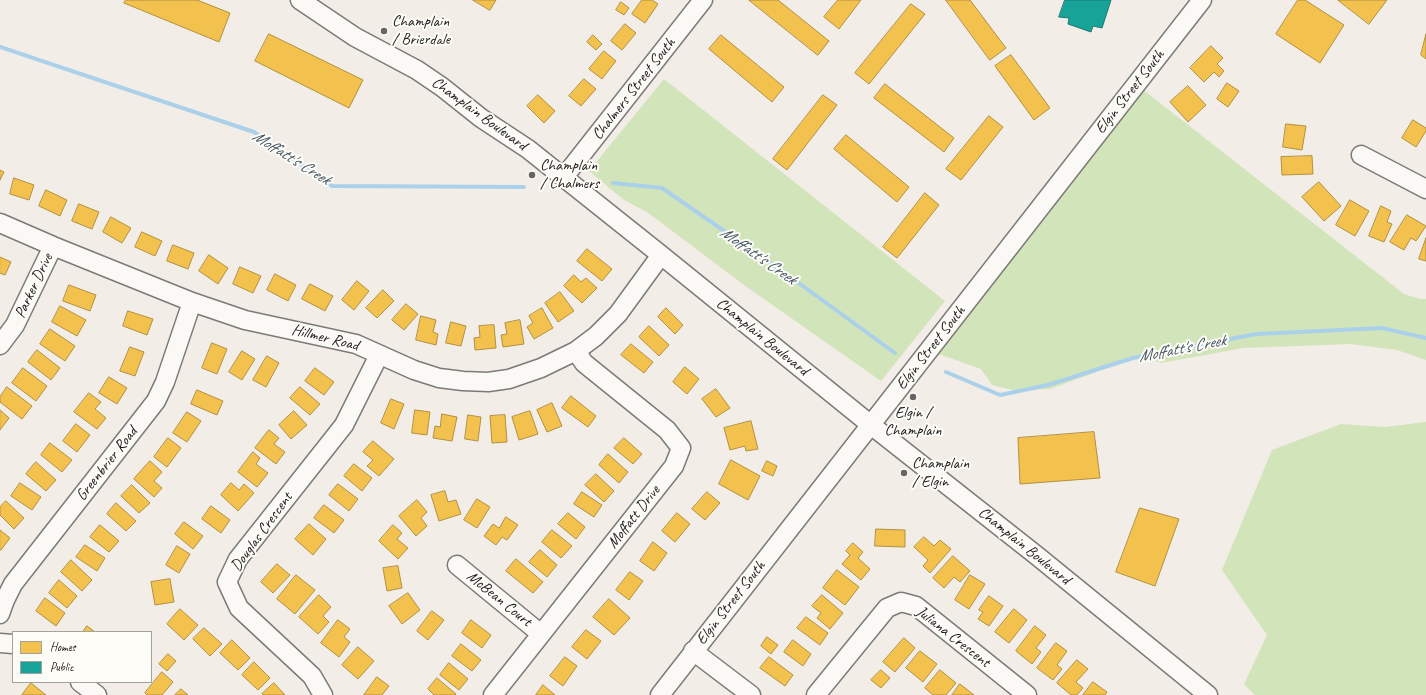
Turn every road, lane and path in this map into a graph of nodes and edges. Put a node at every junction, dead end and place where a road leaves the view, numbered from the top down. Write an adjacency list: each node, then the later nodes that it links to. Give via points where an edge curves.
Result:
1 (300, 0): 5 (street, Champlain Boulevard, via 355,37 402,61 430,79)
2 (703, 0): 5 (street, Chalmers Street South)
3 (1202, 0): 14 (street, Elgin Street South)
4 (1361, 155): 6 (street)
5 (564, 177): 9 (street, Champlain Boulevard)
6 (1426, 188)
7 (0, 223): 8 (street, Hillmer Road)
8 (53, 246): 10 (street, Hillmer Road); 11 (street, Parker Drive, via 15,325)
9 (661, 255): 12 (street, Hillmer Road, via 618,314); 14 (street, Champlain Boulevard)
10 (192, 302): 13 (street, Hillmer Road, via 245,320 356,344); 16 (street, Greenbrier Road, via 156,401 13,584)
11 (0, 345)
12 (576, 351): 13 (street, Hillmer Road, via 541,368 509,379 488,382 439,378); 17 (street, Moffatt Drive, via 584,363 667,430 681,448 674,466)
13 (379, 355): 23 (street, Douglas Crescent, via 344,426 238,559 227,582 239,608 312,676)
14 (871, 425): 20 (street, Elgin Street South); 29 (street, Champlain Boulevard)
15 (457, 565): 17 (street, McBean Court)
16 (0, 614)
17 (541, 634): 24 (street, Moffatt Drive)
18 (0, 643): 19 (street)
19 (12, 644)
20 (694, 651): 25 (street, Elgin Street South); 26 (street)
21 (81, 683): 22 (street)
22 (97, 695)
23 (323, 695)
24 (493, 695)
25 (660, 695)
26 (751, 695)
27 (816, 695): 28 (street, Juliana Crescent, via 887,608 901,602 916,606)
28 (1027, 695)
29 (1208, 695)

